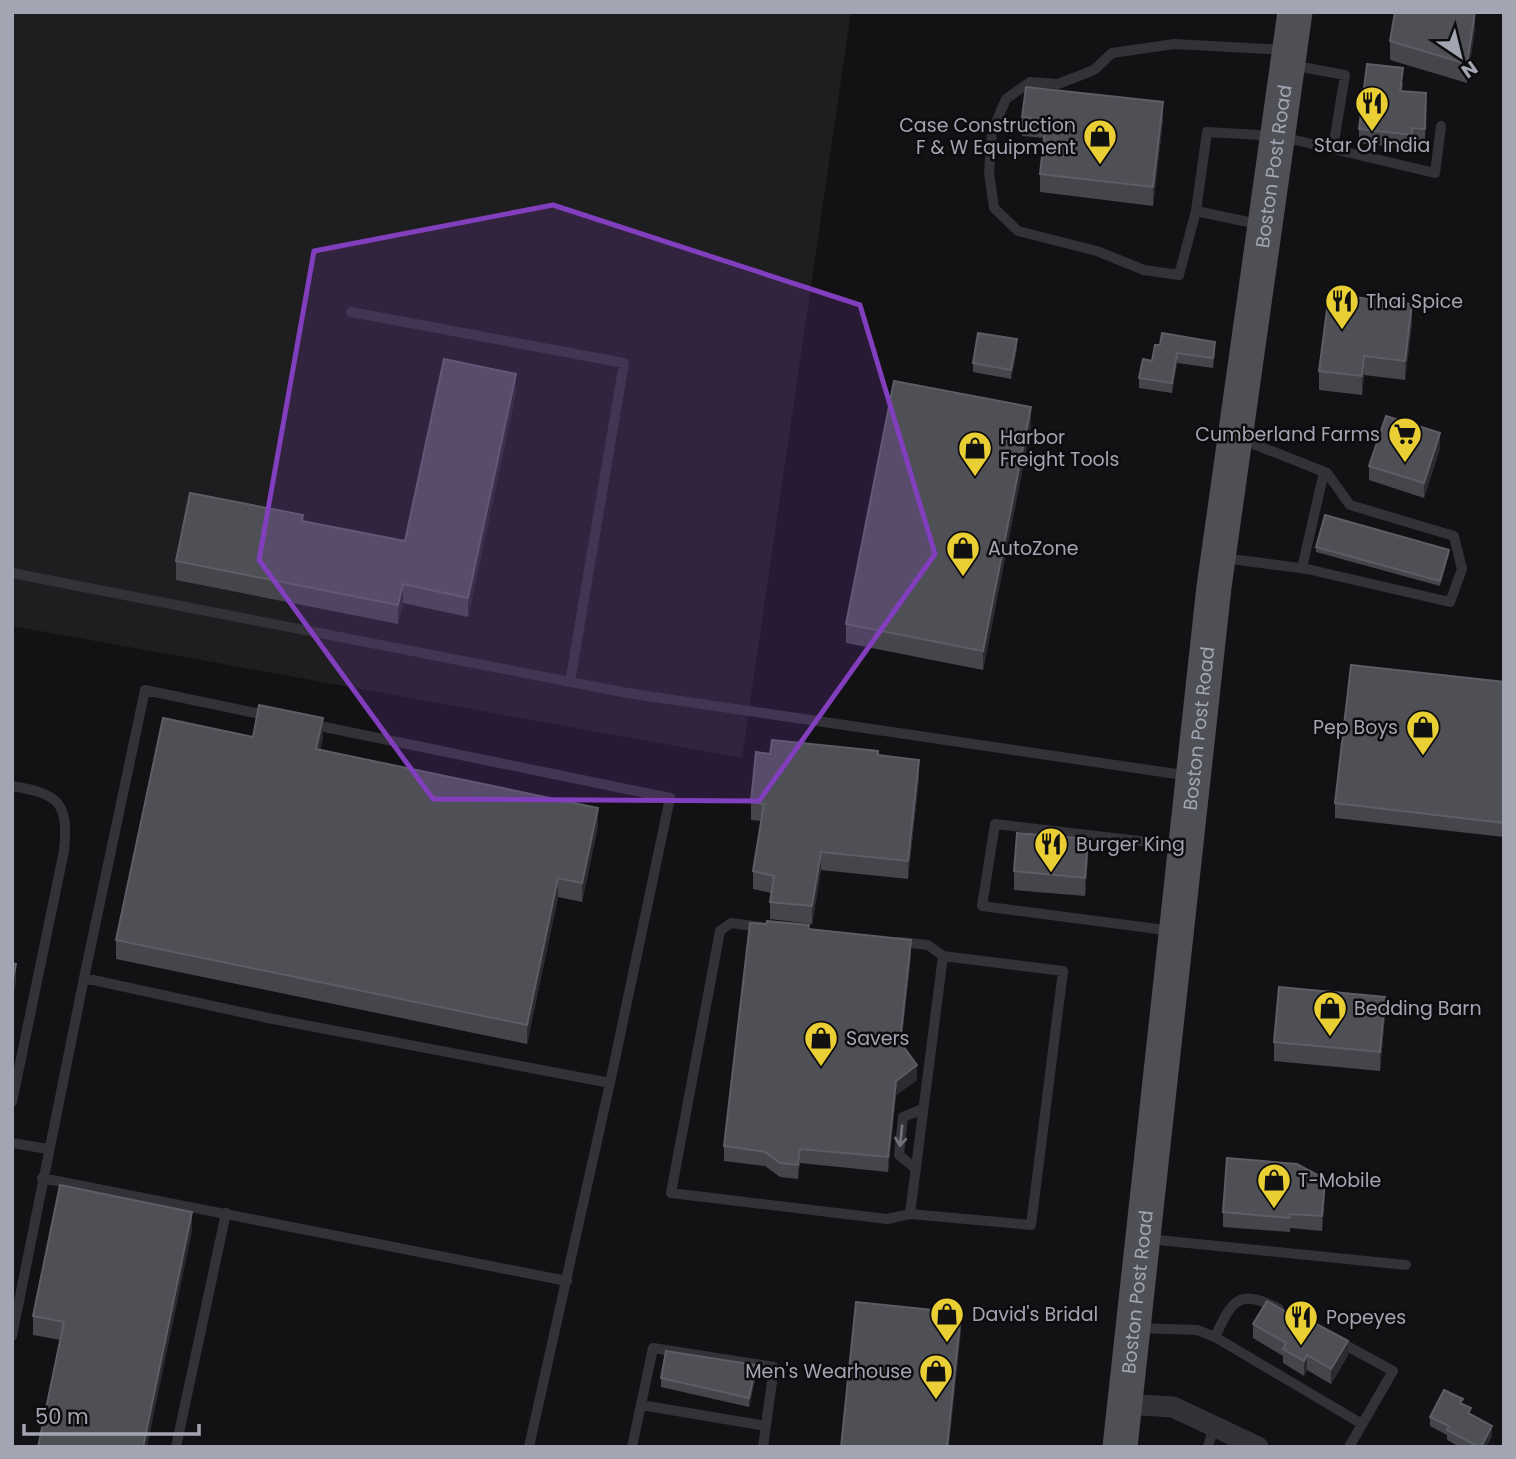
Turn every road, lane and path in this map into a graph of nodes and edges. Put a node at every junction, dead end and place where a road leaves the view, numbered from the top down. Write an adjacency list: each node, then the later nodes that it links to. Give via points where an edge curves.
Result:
1 (1295, 12): 2 (main road, Boston Post Road)
2 (1289, 57): 4 (main road, Boston Post Road); 5 (lane, via 1345,75); 6 (lane, via 1174,44 1112,53 1094,70 1058,84 1030,82 1006,99 992,132 989,172 994,208 1018,231 1097,251 1144,270 1179,275)
3 (1441, 126): 5 (lane, via 1435,173)
4 (1278, 135): 5 (lane); 6 (lane, via 1208,132); 7 (main road, Boston Post Road)
5 (1333, 148)
6 (1196, 211): 7 (lane)
7 (1265, 226): 9 (main road, Boston Post Road)
8 (351, 312): 14 (lane, via 624,363)
9 (1235, 437): 10 (lane); 11 (main road, Boston Post Road)
10 (1324, 472): 12 (lane); 12 (lane, via 1350,505 1454,537 1462,569 1450,602)
11 (1218, 557): 12 (lane); 17 (main road, Boston Post Road)
12 (1302, 568)
13 (12, 573): 14 (lane)
14 (570, 682): 17 (lane)
15 (280, 718): 24 (lane, via 145,690)
16 (293, 720): 25 (lane, via 670,798)
17 (1192, 777): 19 (main road, Boston Post Road)
18 (12, 786): 26 (lane, via 41,791 59,804 67,821)
19 (1185, 846): 21 (main road, Boston Post Road); 21 (lane, via 995,824 982,905)
20 (770, 928): 33 (lane, via 731,923 720,931 671,1193 887,1219)
21 (1176, 931): 34 (main road, Boston Post Road)
22 (889, 941): 23 (lane, via 928,945)
23 (943, 956): 27 (lane); 33 (lane, via 1063,971 1031,1225)
24 (84, 978): 25 (lane); 29 (lane)
25 (610, 1083): 36 (lane)
26 (12, 1102)
27 (923, 1109): 30 (lane); 30 (lane, one-way to 30, via 903,1117 899,1155)
28 (12, 1143): 29 (lane)
29 (48, 1149): 31 (lane)
30 (916, 1169): 33 (lane)
31 (43, 1178): 32 (lane); 40 (lane)
32 (226, 1213): 36 (lane); 47 (lane)
33 (910, 1214)
34 (1143, 1238): 35 (lane); 38 (main road, Boston Post Road)
35 (1406, 1265)
36 (567, 1281): 48 (lane)
37 (1296, 1318): 41 (lane, via 1259,1298 1243,1298 1230,1306)
38 (1133, 1328): 41 (lane, via 1197,1330); 42 (main road, Boston Post Road)
39 (1320, 1331): 44 (lane, via 1393,1371)
40 (12, 1336)
41 (1214, 1337): 44 (lane)
42 (1125, 1404): 46 (street, via 1173,1407); 51 (main road, Boston Post Road)
43 (641, 1405): 45 (lane); 45 (lane, via 653,1348 774,1367); 49 (lane)
44 (1362, 1424): 53 (lane)
45 (766, 1426): 50 (lane)
46 (1211, 1436): 52 (street)
47 (176, 1447)
48 (529, 1447)
49 (632, 1447)
50 (763, 1447)
51 (1120, 1447)
52 (1258, 1447)
53 (1349, 1447)

